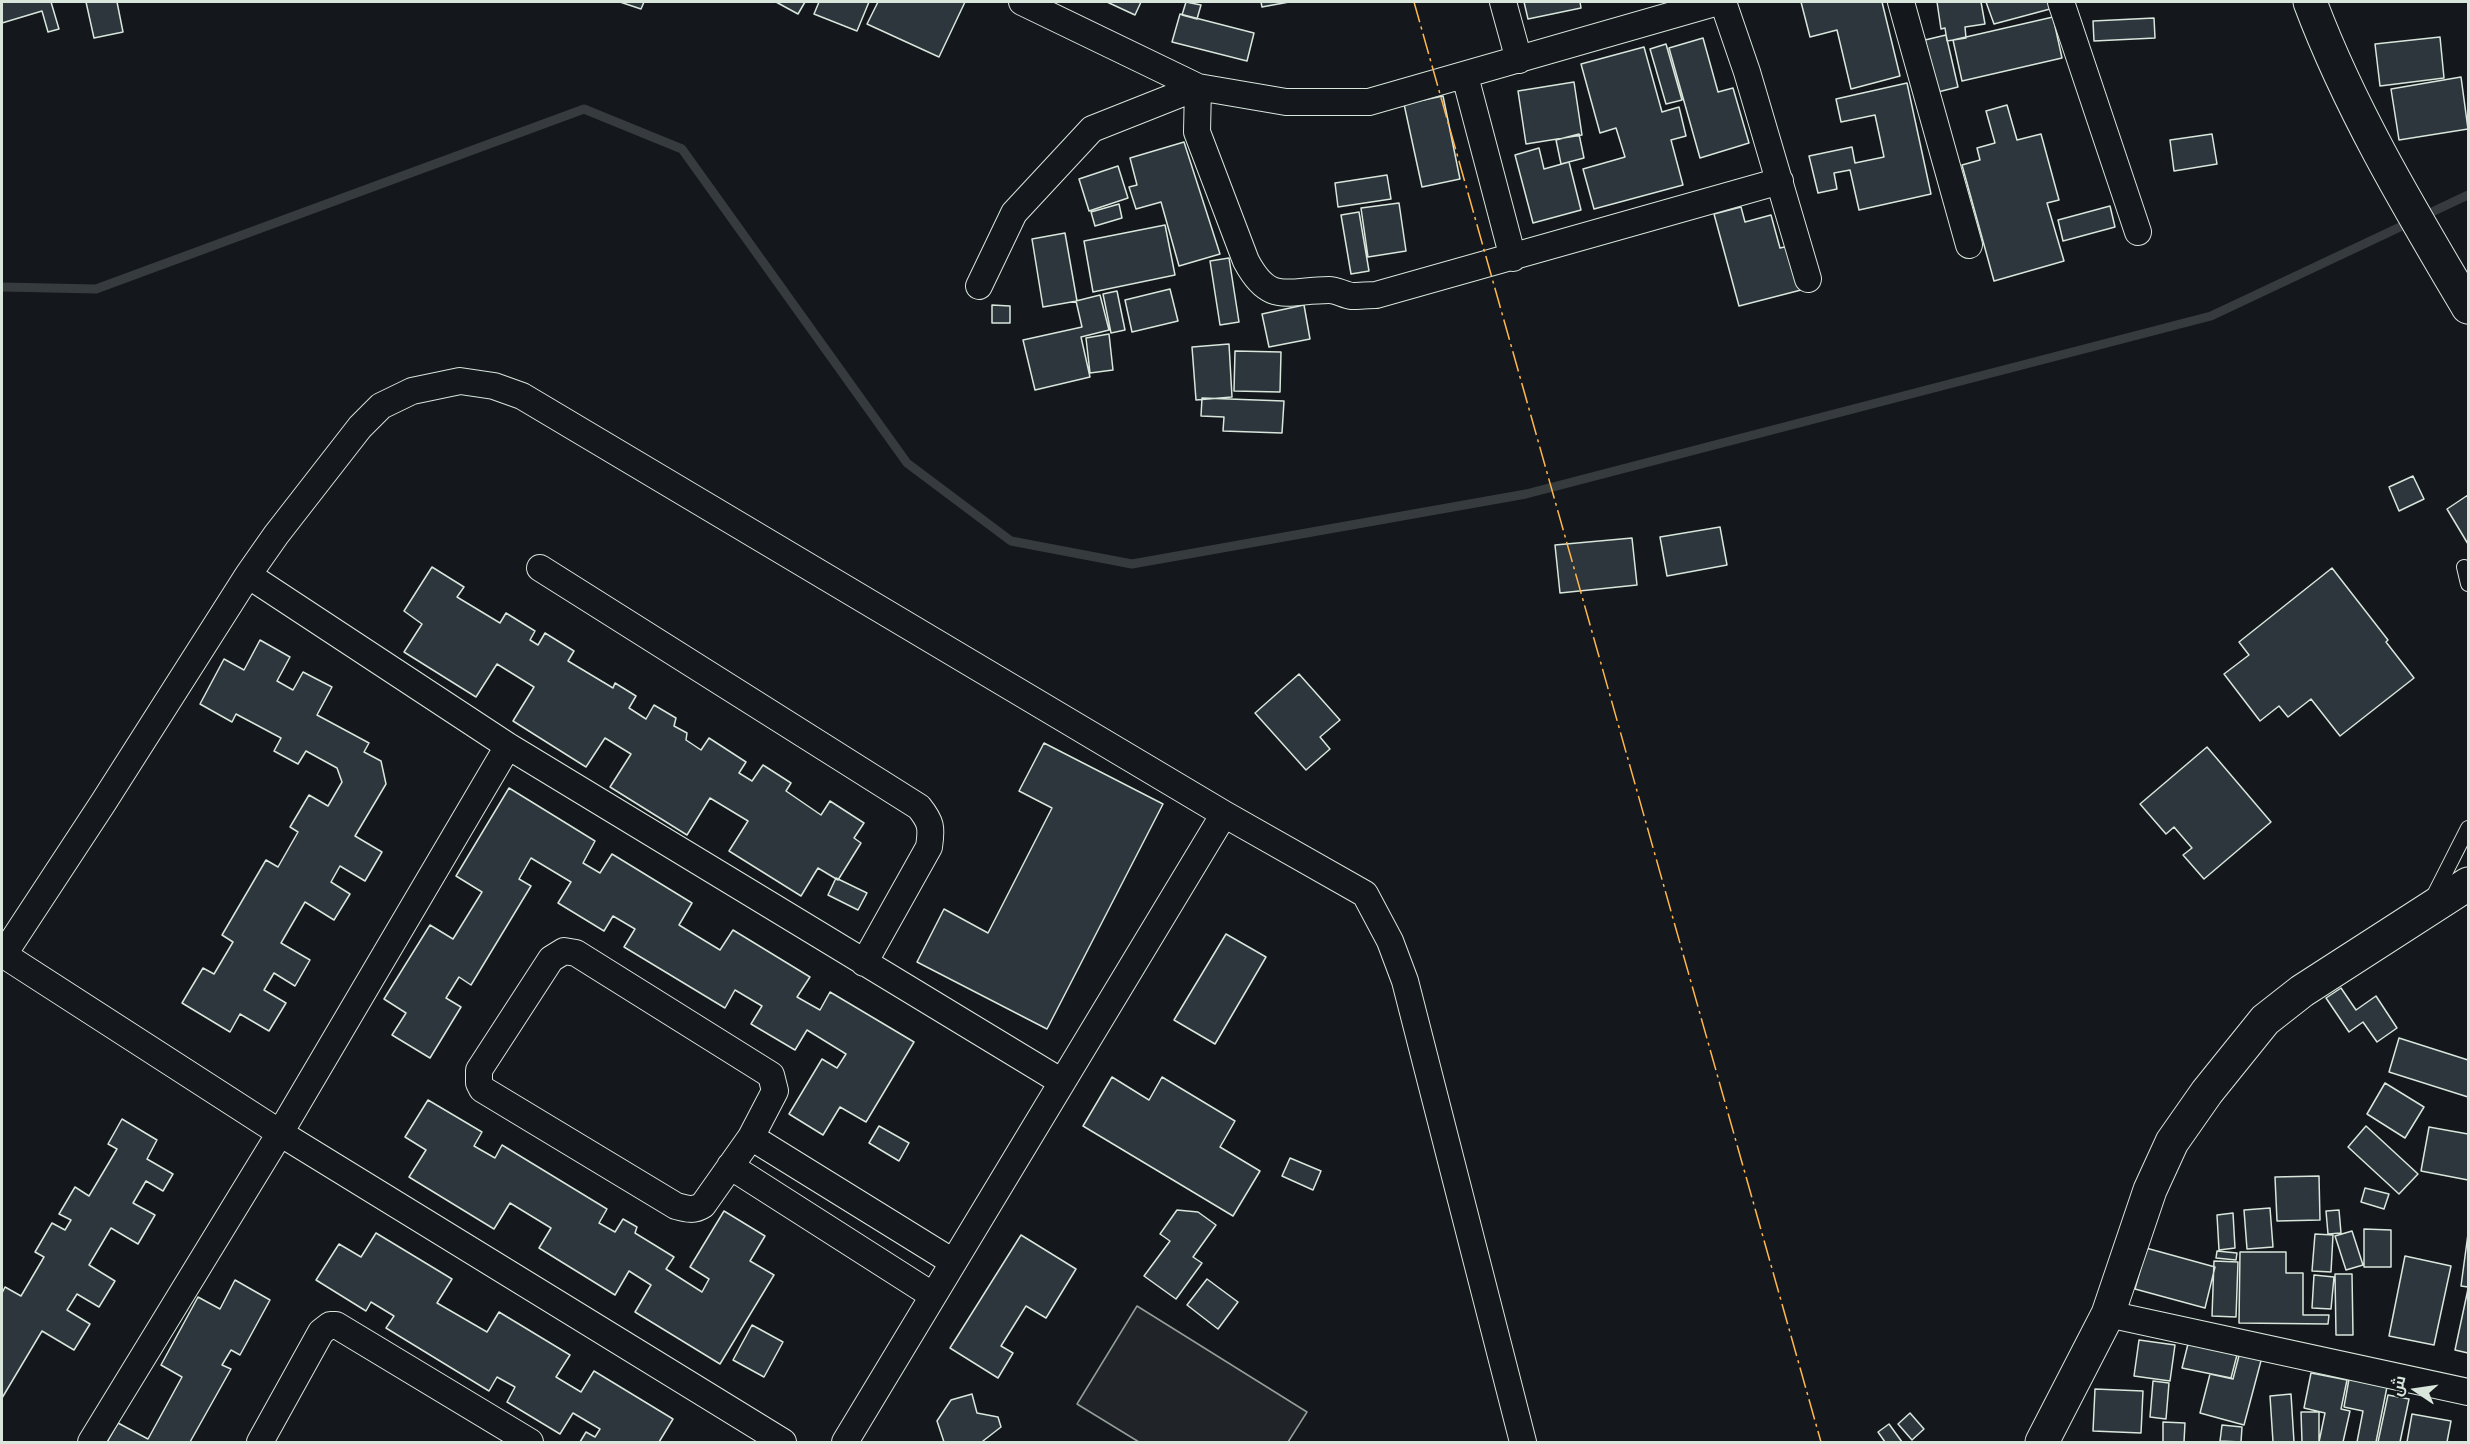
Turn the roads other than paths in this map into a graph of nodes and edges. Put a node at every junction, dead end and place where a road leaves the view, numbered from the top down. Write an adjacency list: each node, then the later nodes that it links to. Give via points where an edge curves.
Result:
1 (1022, 2): 10 (street)
2 (1503, 2): 8 (street)
3 (1718, 2): 8 (street)
4 (1723, 2): 11 (street)
5 (1901, 2): 13 (street)
6 (2061, 2): 12 (street)
7 (2310, 2): 17 (street, via 2383,159)
8 (1519, 60): 9 (street)
9 (1465, 76): 10 (street, via 1369,102 1286,102); 14 (street)
10 (1198, 87): 14 (street, via 1197,132 1246,261 1256,280 1269,290 1376,295); 16 (street, via 1092,129 1014,213)
11 (1779, 181): 14 (street); 15 (street)
12 (2138, 232)
13 (1969, 245)
14 (1513, 258)
15 (1808, 279)
16 (979, 286)
17 (2469, 307)
18 (2464, 567): 21 (lane)
19 (540, 568): 28 (street, via 919,807 929,820 929,847)
20 (248, 575): 22 (street); 23 (street, via 360,427 381,406 412,391 460,381 494,386 522,396); 27 (street)
21 (2469, 584)
22 (508, 746): 28 (street); 30 (street)
23 (1224, 814): 29 (street); 42 (street, via 1365,894 1390,941 1405,981)
24 (2469, 828): 26 (lane)
25 (2469, 884): 26 (street)
26 (2425, 912): 35 (street, via 2302,991 2265,1020 2242,1046 2172,1142 2150,1190)
27 (3, 956): 30 (street)
28 (864, 963): 29 (street)
29 (1062, 1082): 33 (street)
30 (280, 1133): 37 (street); 40 (street)
31 (751, 1137): 32 (street); 32 (street, via 775,1091 771,1075 576,953 564,951 551,959 479,1070 482,1089 676,1206 688,1209 703,1204); 33 (street)
32 (730, 1166): 34 (street)
33 (952, 1262): 34 (street)
34 (932, 1295): 41 (street)
35 (2108, 1314): 36 (street); 43 (street)
36 (2469, 1392)
37 (91, 1443)
38 (260, 1443): 39 (street, via 321,1332 330,1325 336,1325)
39 (530, 1443)
40 (783, 1443)
41 (845, 1443)
42 (1523, 1443)
43 (2042, 1443)

